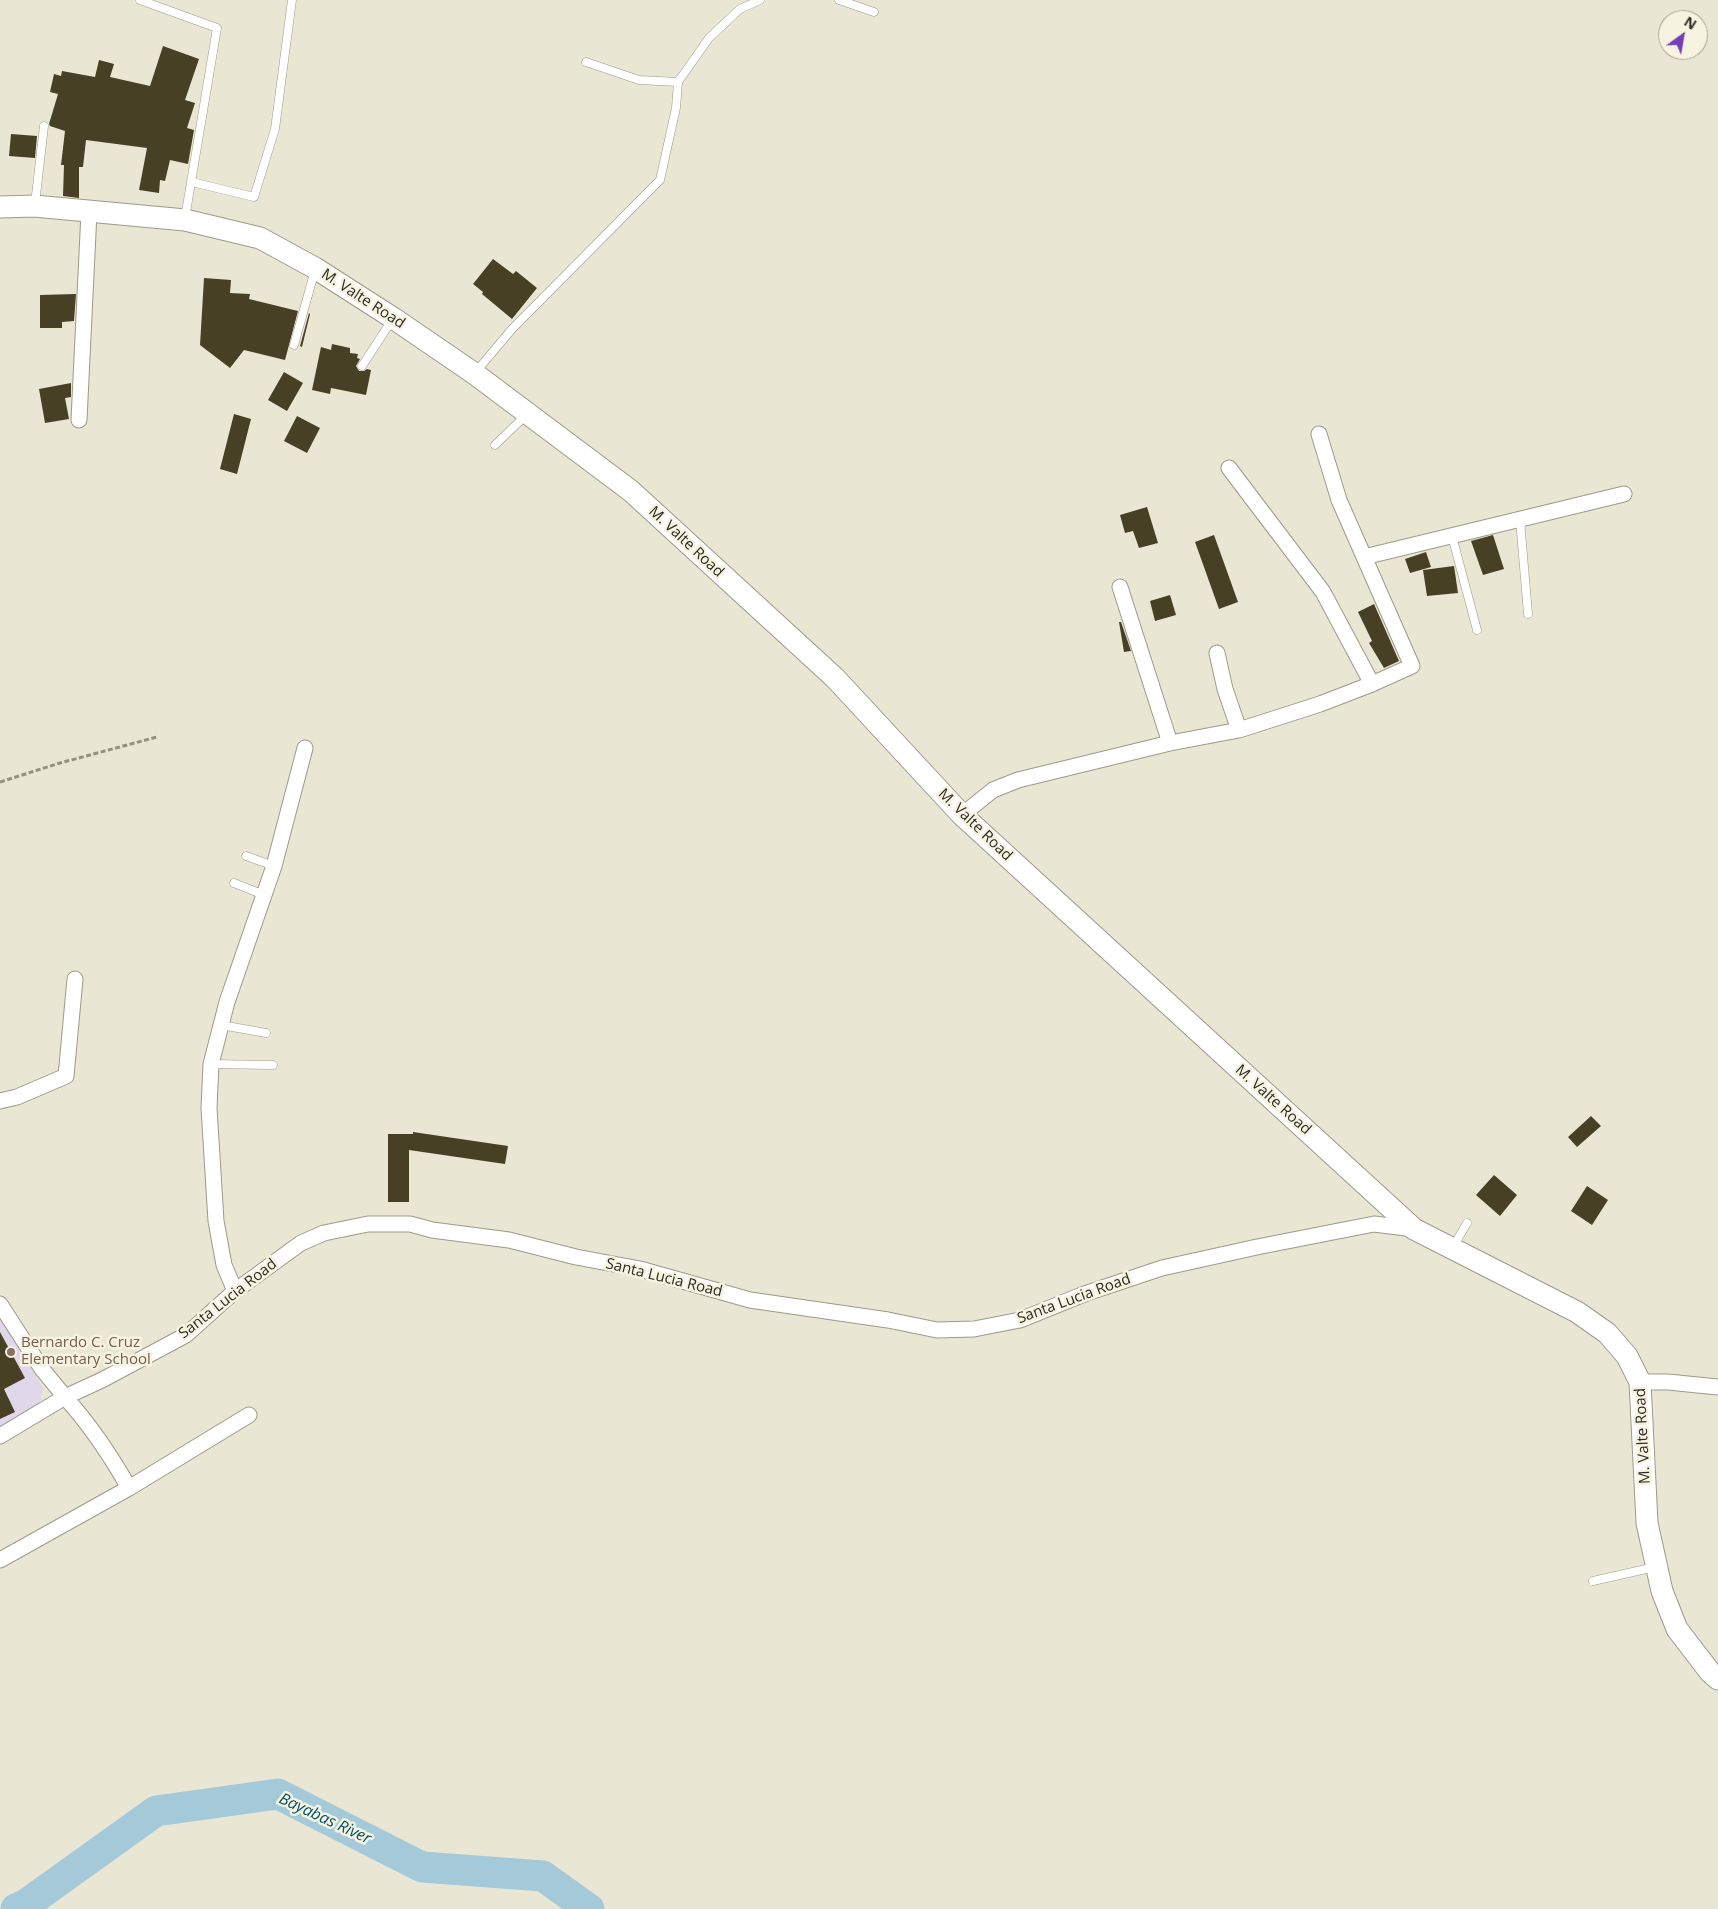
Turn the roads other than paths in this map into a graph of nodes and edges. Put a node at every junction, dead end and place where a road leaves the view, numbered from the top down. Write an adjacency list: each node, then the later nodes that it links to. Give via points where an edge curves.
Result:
1 (140, 0): 9 (lane, via 217,28)
2 (292, 0): 9 (lane, via 275,129 254,197)
3 (760, 0): 7 (lane, via 740,9 709,38)
4 (839, 0): 5 (lane)
5 (874, 12)
6 (586, 62): 7 (lane, via 639,80)
7 (678, 82): 18 (lane, via 676,108 660,180 512,329)
8 (44, 126): 10 (lane)
9 (192, 182): 13 (lane)
10 (34, 206): 11 (main road, M. Valte Road); 12 (main road, M. Valte Road)
11 (0, 207)
12 (90, 212): 13 (main road, M. Valte Road); 20 (street)
13 (185, 220): 14 (main road, M. Valte Road, via 260,238)
14 (316, 268): 15 (main road, M. Valte Road); 16 (lane)
15 (393, 318): 17 (lane); 18 (main road, M. Valte Road)
16 (294, 345)
17 (362, 366)
18 (475, 374): 19 (main road, M. Valte Road)
19 (528, 414): 22 (lane); 36 (main road, M. Valte Road, via 631,490 835,678)
20 (79, 420)
21 (1319, 434): 27 (street, via 1339,500)
22 (495, 445)
23 (1229, 468): 32 (street, via 1323,592)
24 (1624, 494): 25 (street)
25 (1520, 520): 26 (street); 29 (lane)
26 (1452, 536): 27 (street); 30 (lane)
27 (1364, 557): 32 (street, via 1412,666)
28 (1120, 587): 34 (street)
29 (1528, 614)
30 (1476, 630)
31 (1217, 653): 33 (street)
32 (1372, 684): 33 (street)
33 (1239, 730): 34 (street)
34 (1170, 743): 36 (street, via 1018,780 993,790)
35 (306, 748): 38 (street)
36 (962, 815): 48 (main road, M. Valte Road)
37 (246, 856): 38 (lane)
38 (274, 866): 40 (street)
39 (234, 883): 40 (lane)
40 (264, 895): 42 (street)
41 (74, 979): 46 (street, via 66,1076)
42 (221, 1025): 43 (lane); 44 (street)
43 (266, 1033)
44 (211, 1064): 45 (lane); 50 (street, via 208,1108 216,1221 224,1265)
45 (273, 1065)
46 (0, 1101)
47 (1467, 1223): 49 (lane)
48 (1414, 1229): 49 (main road, M. Valte Road); 50 (street, Santa Lucia Road, via 1374,1224 1162,1268 1020,1320 974,1329 937,1330 750,1300 640,1269 509,1240 410,1224 368,1224 324,1233 301,1243)
49 (1452, 1248): 52 (main road, M. Valte Road, via 1577,1312 1607,1332 1627,1356)
50 (235, 1290): 54 (street, Santa Lucia Road, via 186,1335)
51 (0, 1304): 54 (street, via 42,1369)
52 (1640, 1382): 53 (street); 59 (main road, M. Valte Road, via 1647,1523)
53 (1718, 1387)
54 (65, 1397): 56 (street, Santa Lucia Road); 57 (street, via 115,1462)
55 (249, 1415): 57 (street)
56 (0, 1436)
57 (130, 1488): 58 (street)
58 (0, 1560)
59 (1657, 1567): 60 (lane); 61 (main road, M. Valte Road, via 1662,1591 1677,1629)
60 (1593, 1581)
61 (1718, 1679)

